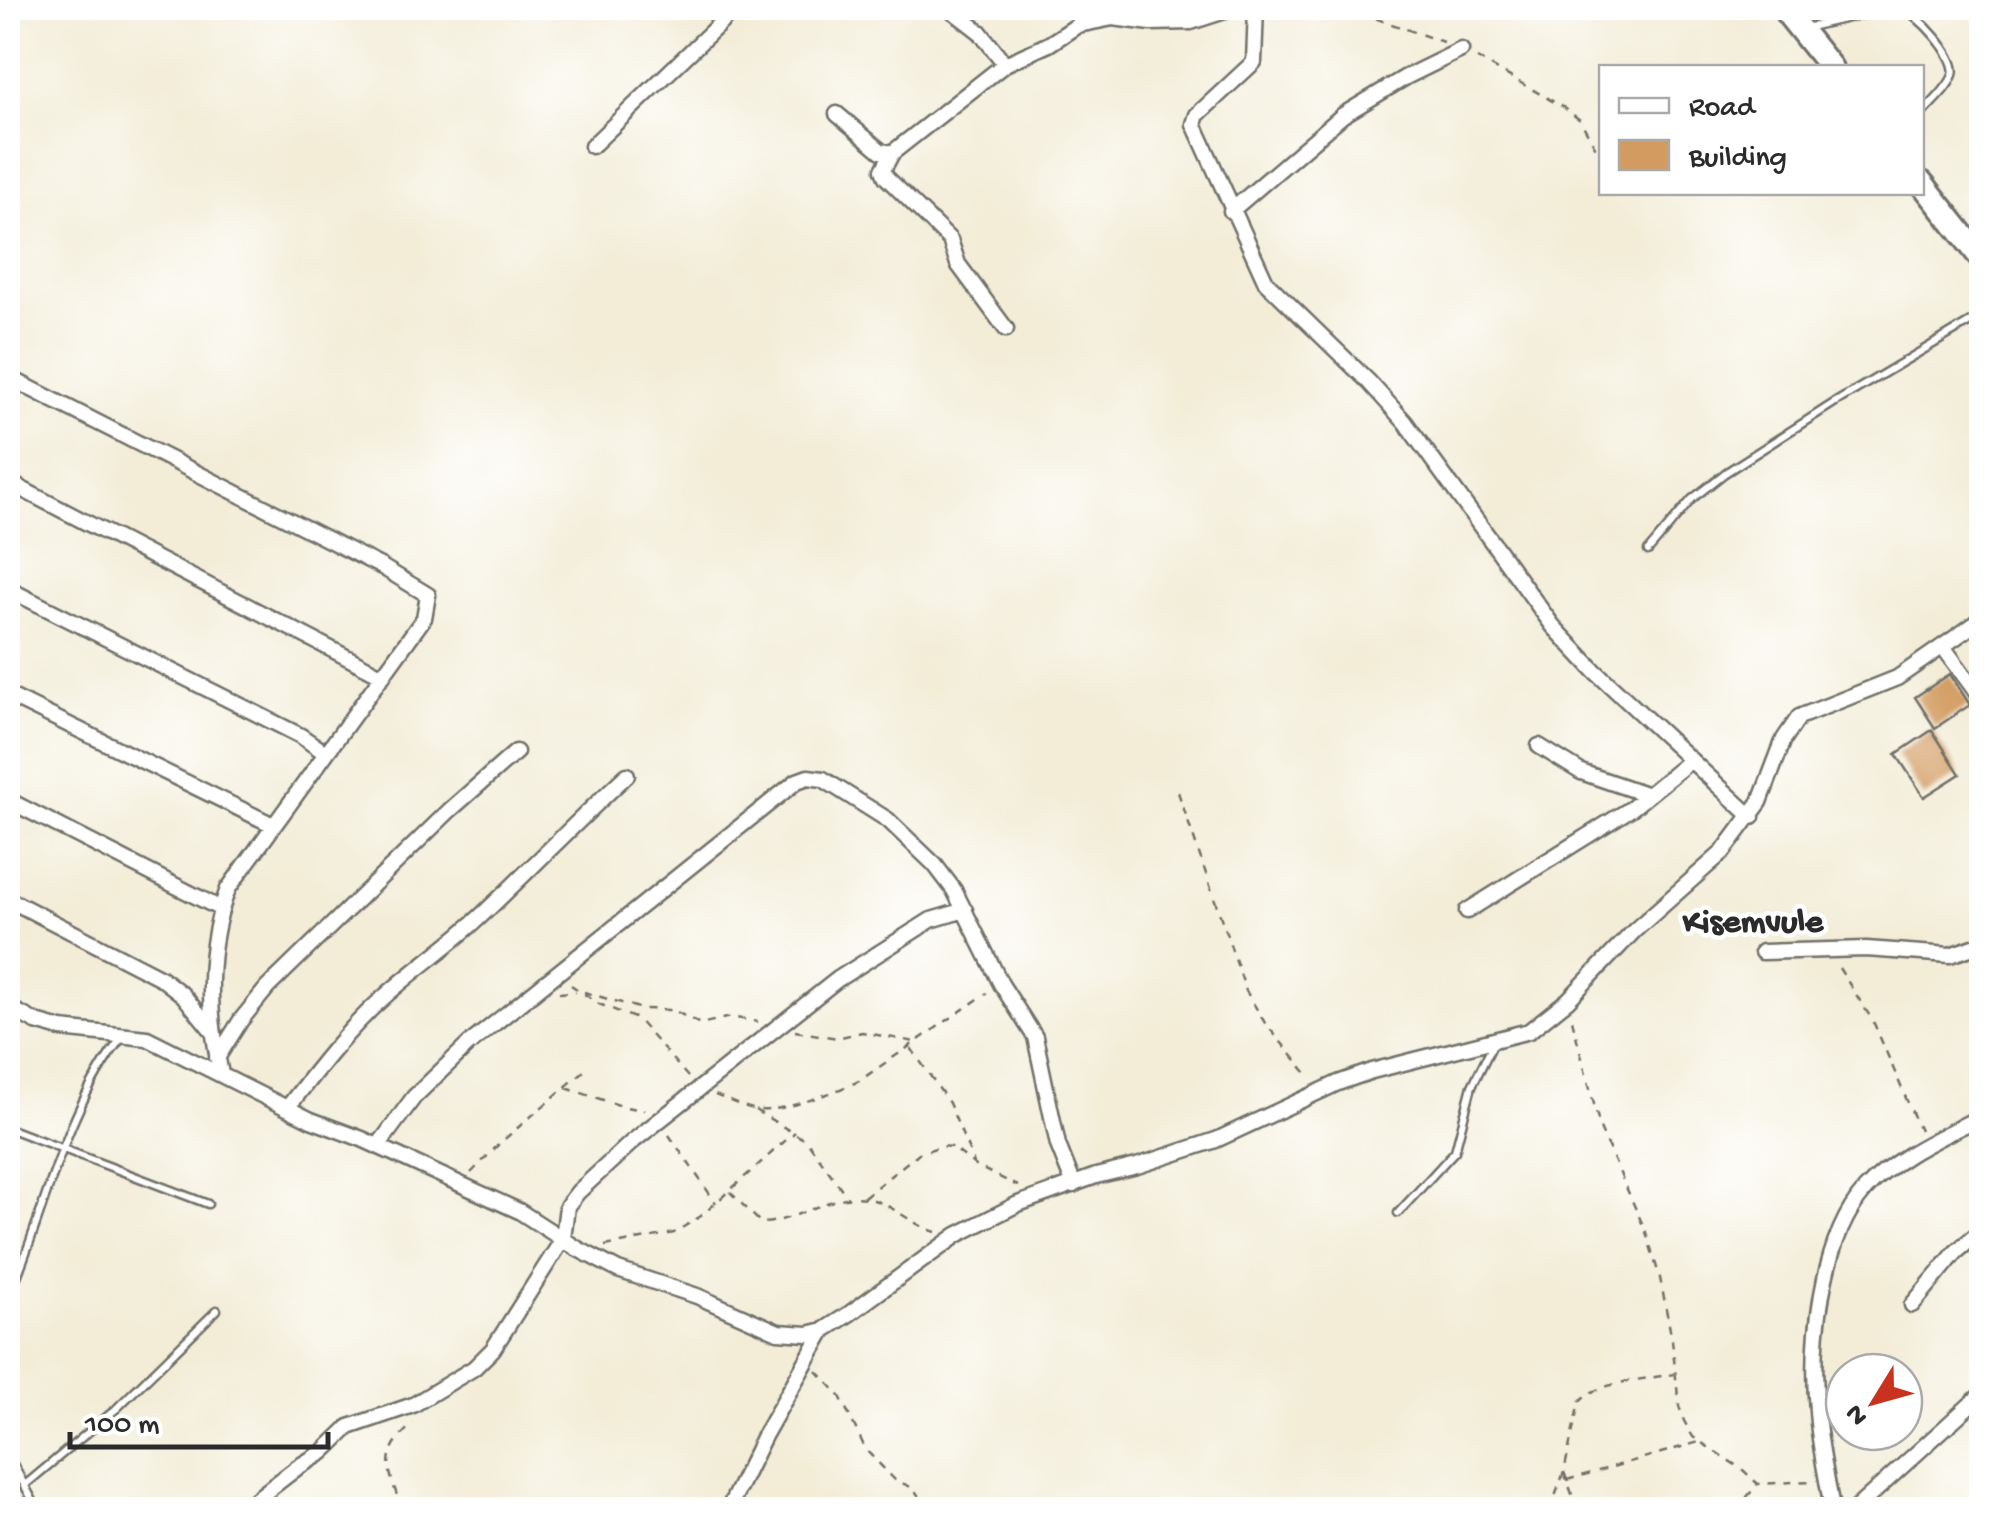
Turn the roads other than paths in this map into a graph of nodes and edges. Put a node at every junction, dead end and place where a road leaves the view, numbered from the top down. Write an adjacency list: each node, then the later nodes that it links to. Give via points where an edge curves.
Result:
1 (736, 8): 14 (street)
2 (949, 8): 10 (street)
3 (1234, 8): 10 (street, via 1191,22 1087,21)
4 (1256, 8): 17 (street, via 1254,62 1194,124)
5 (1783, 8): 8 (highway)
6 (1891, 8): 8 (lane)
7 (1900, 8): 12 (lane, via 1917,16 1954,68)
8 (1801, 30): 11 (highway)
9 (1461, 50): 17 (street, via 1343,114)
10 (1006, 64): 15 (street)
11 (1829, 65)
12 (1924, 112)
13 (837, 114): 15 (street, via 880,151)
14 (592, 146)
15 (892, 153): 20 (street, via 886,177 950,240 958,264)
16 (1924, 185): 18 (highway)
17 (1231, 211): 33 (street, via 1266,282 1405,422 1553,626)
18 (1982, 259)
19 (1982, 316): 23 (lane, via 1726,473 1692,499)
20 (1006, 330)
21 (8, 377): 27 (street, via 425,592 424,618)
22 (8, 482): 27 (street)
23 (1648, 550)
24 (8, 589): 31 (street)
25 (1982, 619): 26 (street)
26 (1944, 648): 29 (street); 37 (street, via 1897,678 1799,717)
27 (383, 676): 31 (street)
28 (8, 695): 38 (street)
29 (1982, 700)
30 (1540, 746): 35 (street, via 1581,772)
31 (324, 752): 38 (street)
32 (516, 752): 49 (street, via 267,988)
33 (1691, 760): 35 (street); 37 (street)
34 (628, 775): 51 (street, via 485,912 372,1008)
35 (1648, 795): 42 (street)
36 (8, 800): 40 (street)
37 (1752, 816): 48 (street, via 1568,1000 1529,1031)
38 (273, 824): 40 (street)
39 (8, 899): 46 (street, via 161,978)
40 (221, 909): 46 (street)
41 (965, 910): 54 (street, via 936,865 888,820 835,785 797,780 468,1044 414,1097); 56 (street, via 1035,1037 1058,1146); 60 (street, via 894,940 666,1117 571,1200)
42 (1468, 911)
43 (1982, 944): 44 (street, via 1950,955)
44 (1762, 952)
45 (8, 1006): 47 (street, via 61,1029)
46 (211, 1029): 49 (street)
47 (124, 1035): 50 (street, via 147,1038); 55 (lane, via 89,1085)
48 (1494, 1041): 56 (street, via 1372,1071 1216,1140); 58 (lane, via 1472,1086 1454,1151)
49 (217, 1058): 50 (street)
50 (221, 1074): 51 (street)
51 (288, 1107): 54 (street)
52 (1982, 1116): 72 (street, via 1880,1175 1838,1234 1816,1344 1817,1410)
53 (8, 1128): 55 (lane)
54 (378, 1146): 60 (street, via 519,1211)
55 (63, 1150): 57 (lane); 61 (lane)
56 (1074, 1184): 64 (street, via 957,1235)
57 (208, 1204)
58 (1398, 1213)
59 (1982, 1230): 62 (street)
60 (562, 1239): 64 (street, via 618,1270 778,1332); 68 (street, via 474,1368 413,1405 349,1427)
61 (8, 1298)
62 (1912, 1305)
63 (217, 1310): 67 (lane)
64 (824, 1330): 71 (street)
65 (1982, 1394): 73 (street)
66 (8, 1455): 67 (lane)
67 (26, 1485): 69 (lane)
68 (248, 1507): 70 (street, via 261,1503)
69 (38, 1510)
70 (277, 1510)
71 (728, 1510)
72 (1832, 1510)
73 (1854, 1510)

